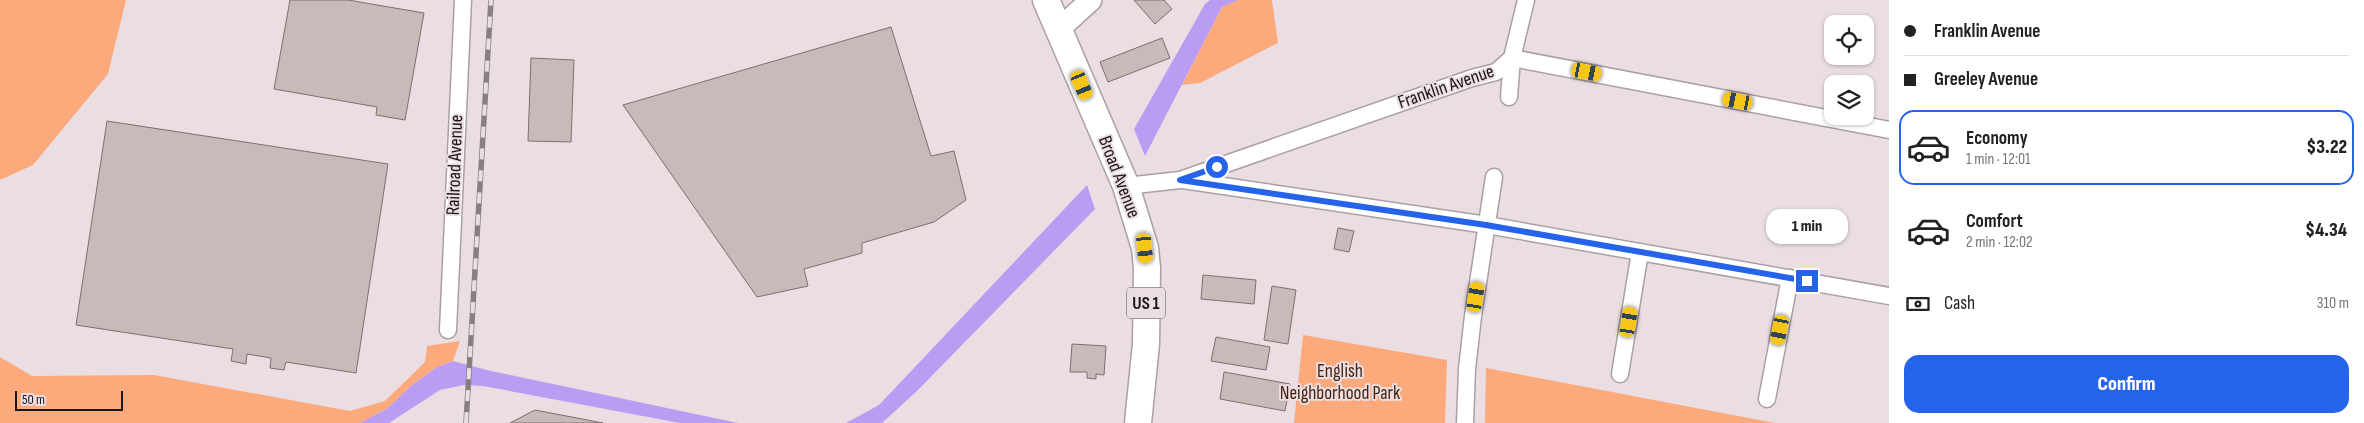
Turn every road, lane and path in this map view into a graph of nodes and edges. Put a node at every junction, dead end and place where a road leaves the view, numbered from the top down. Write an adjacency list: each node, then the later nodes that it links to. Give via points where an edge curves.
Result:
1 (463, 0): 16 (street, Railroad Avenue)
2 (1046, 0): 5 (main road, Broad Avenue / US 1)
3 (1091, 0): 5 (street)
4 (1526, 0): 6 (street)
5 (1058, 30): 11 (main road, Broad Avenue / US 1)
6 (1512, 58): 7 (street); 8 (street, Franklin Avenue); 10 (street, Franklin Avenue, via 1496,72)
7 (1509, 97)
8 (1889, 130)
9 (1494, 177): 12 (street)
10 (1180, 180): 11 (street, Franklin Avenue); 12 (street)
11 (1126, 186): 19 (main road, Broad Avenue / US 1, via 1145,248 1147,268 1146,344)
12 (1486, 225): 13 (street); 20 (street, via 1467,369)
13 (1640, 252): 14 (street); 17 (street)
14 (1790, 278): 15 (street); 18 (street)
15 (1889, 296)
16 (448, 330)
17 (1620, 374)
18 (1767, 400)
19 (1138, 423)
20 (1465, 423)

